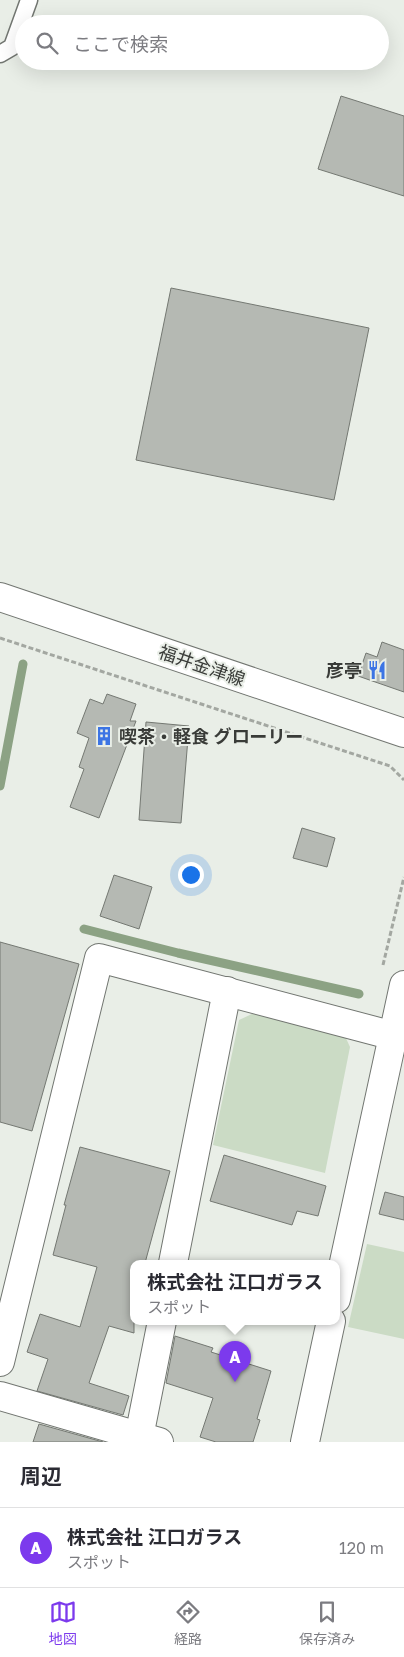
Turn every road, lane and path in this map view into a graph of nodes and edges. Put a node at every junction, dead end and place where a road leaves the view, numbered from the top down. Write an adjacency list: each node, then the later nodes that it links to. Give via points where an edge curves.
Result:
1 (29, 0): 2 (lane)
2 (24, 15)
3 (15, 39): 4 (lane, via 12,47)
4 (0, 54)
5 (0, 597): 7 (street, 福井金津線)
6 (0, 638): 8 (path, via 390,766)
7 (404, 733)
8 (404, 780)
9 (404, 877): 10 (path)
10 (382, 969)
11 (404, 985): 13 (street)
12 (227, 991): 13 (street); 14 (street); 18 (street, via 99,958)
13 (394, 1036): 15 (street)
14 (174, 1260)
15 (340, 1281)
16 (161, 1325): 20 (street)
17 (331, 1325): 21 (street)
18 (0, 1362)
19 (0, 1396): 20 (street)
20 (145, 1440)
21 (305, 1442)

